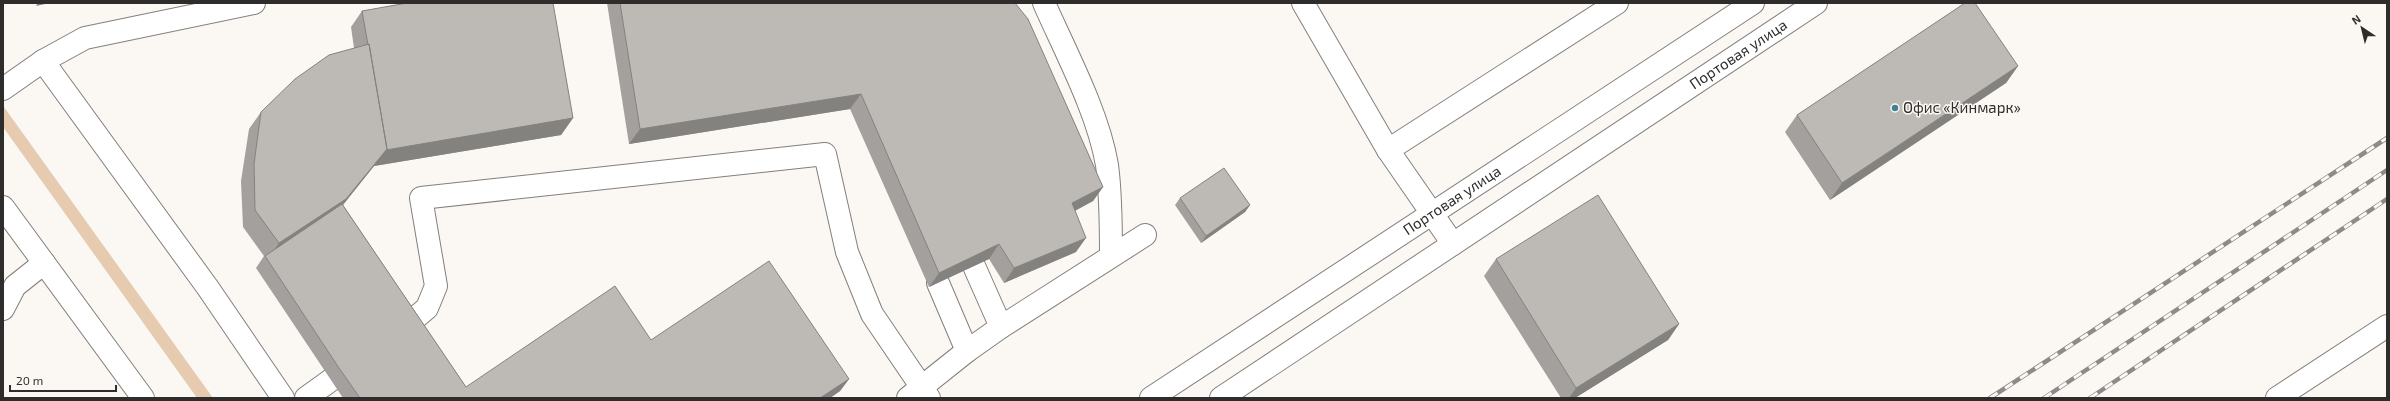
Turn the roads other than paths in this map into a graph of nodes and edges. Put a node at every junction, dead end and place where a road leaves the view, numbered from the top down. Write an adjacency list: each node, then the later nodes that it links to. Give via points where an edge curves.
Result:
1 (254, 3): 7 (street, via 85,38)
2 (1044, 3): 14 (street, via 1097,126 1108,180)
3 (1303, 3): 9 (street)
4 (1617, 3): 9 (street)
5 (1753, 3): 11 (street, Портовая улица)
6 (1816, 3): 13 (street, Портовая улица)
7 (43, 61): 8 (street); 26 (street, via 208,288)
8 (3, 89)
9 (1388, 150): 11 (street)
10 (3, 207): 15 (street)
11 (1432, 214): 13 (street); 28 (street, Портовая улица)
12 (1145, 235): 14 (street)
13 (1453, 244): 29 (street, Портовая улица)
14 (1111, 256): 21 (street)
15 (44, 263): 18 (street, via 15,286); 25 (street)
16 (974, 266): 21 (street)
17 (938, 283): 22 (street)
18 (3, 309)
19 (407, 326): 24 (street, via 427,308 436,286 421,198 825,154 847,252 872,314)
20 (2387, 326): 30 (street)
21 (1001, 327): 22 (street)
22 (967, 350): 24 (street)
23 (331, 380): 27 (street)
24 (920, 395)
25 (143, 398)
26 (283, 398)
27 (306, 398)
28 (1151, 398)
29 (1221, 398)
30 (2277, 398)

